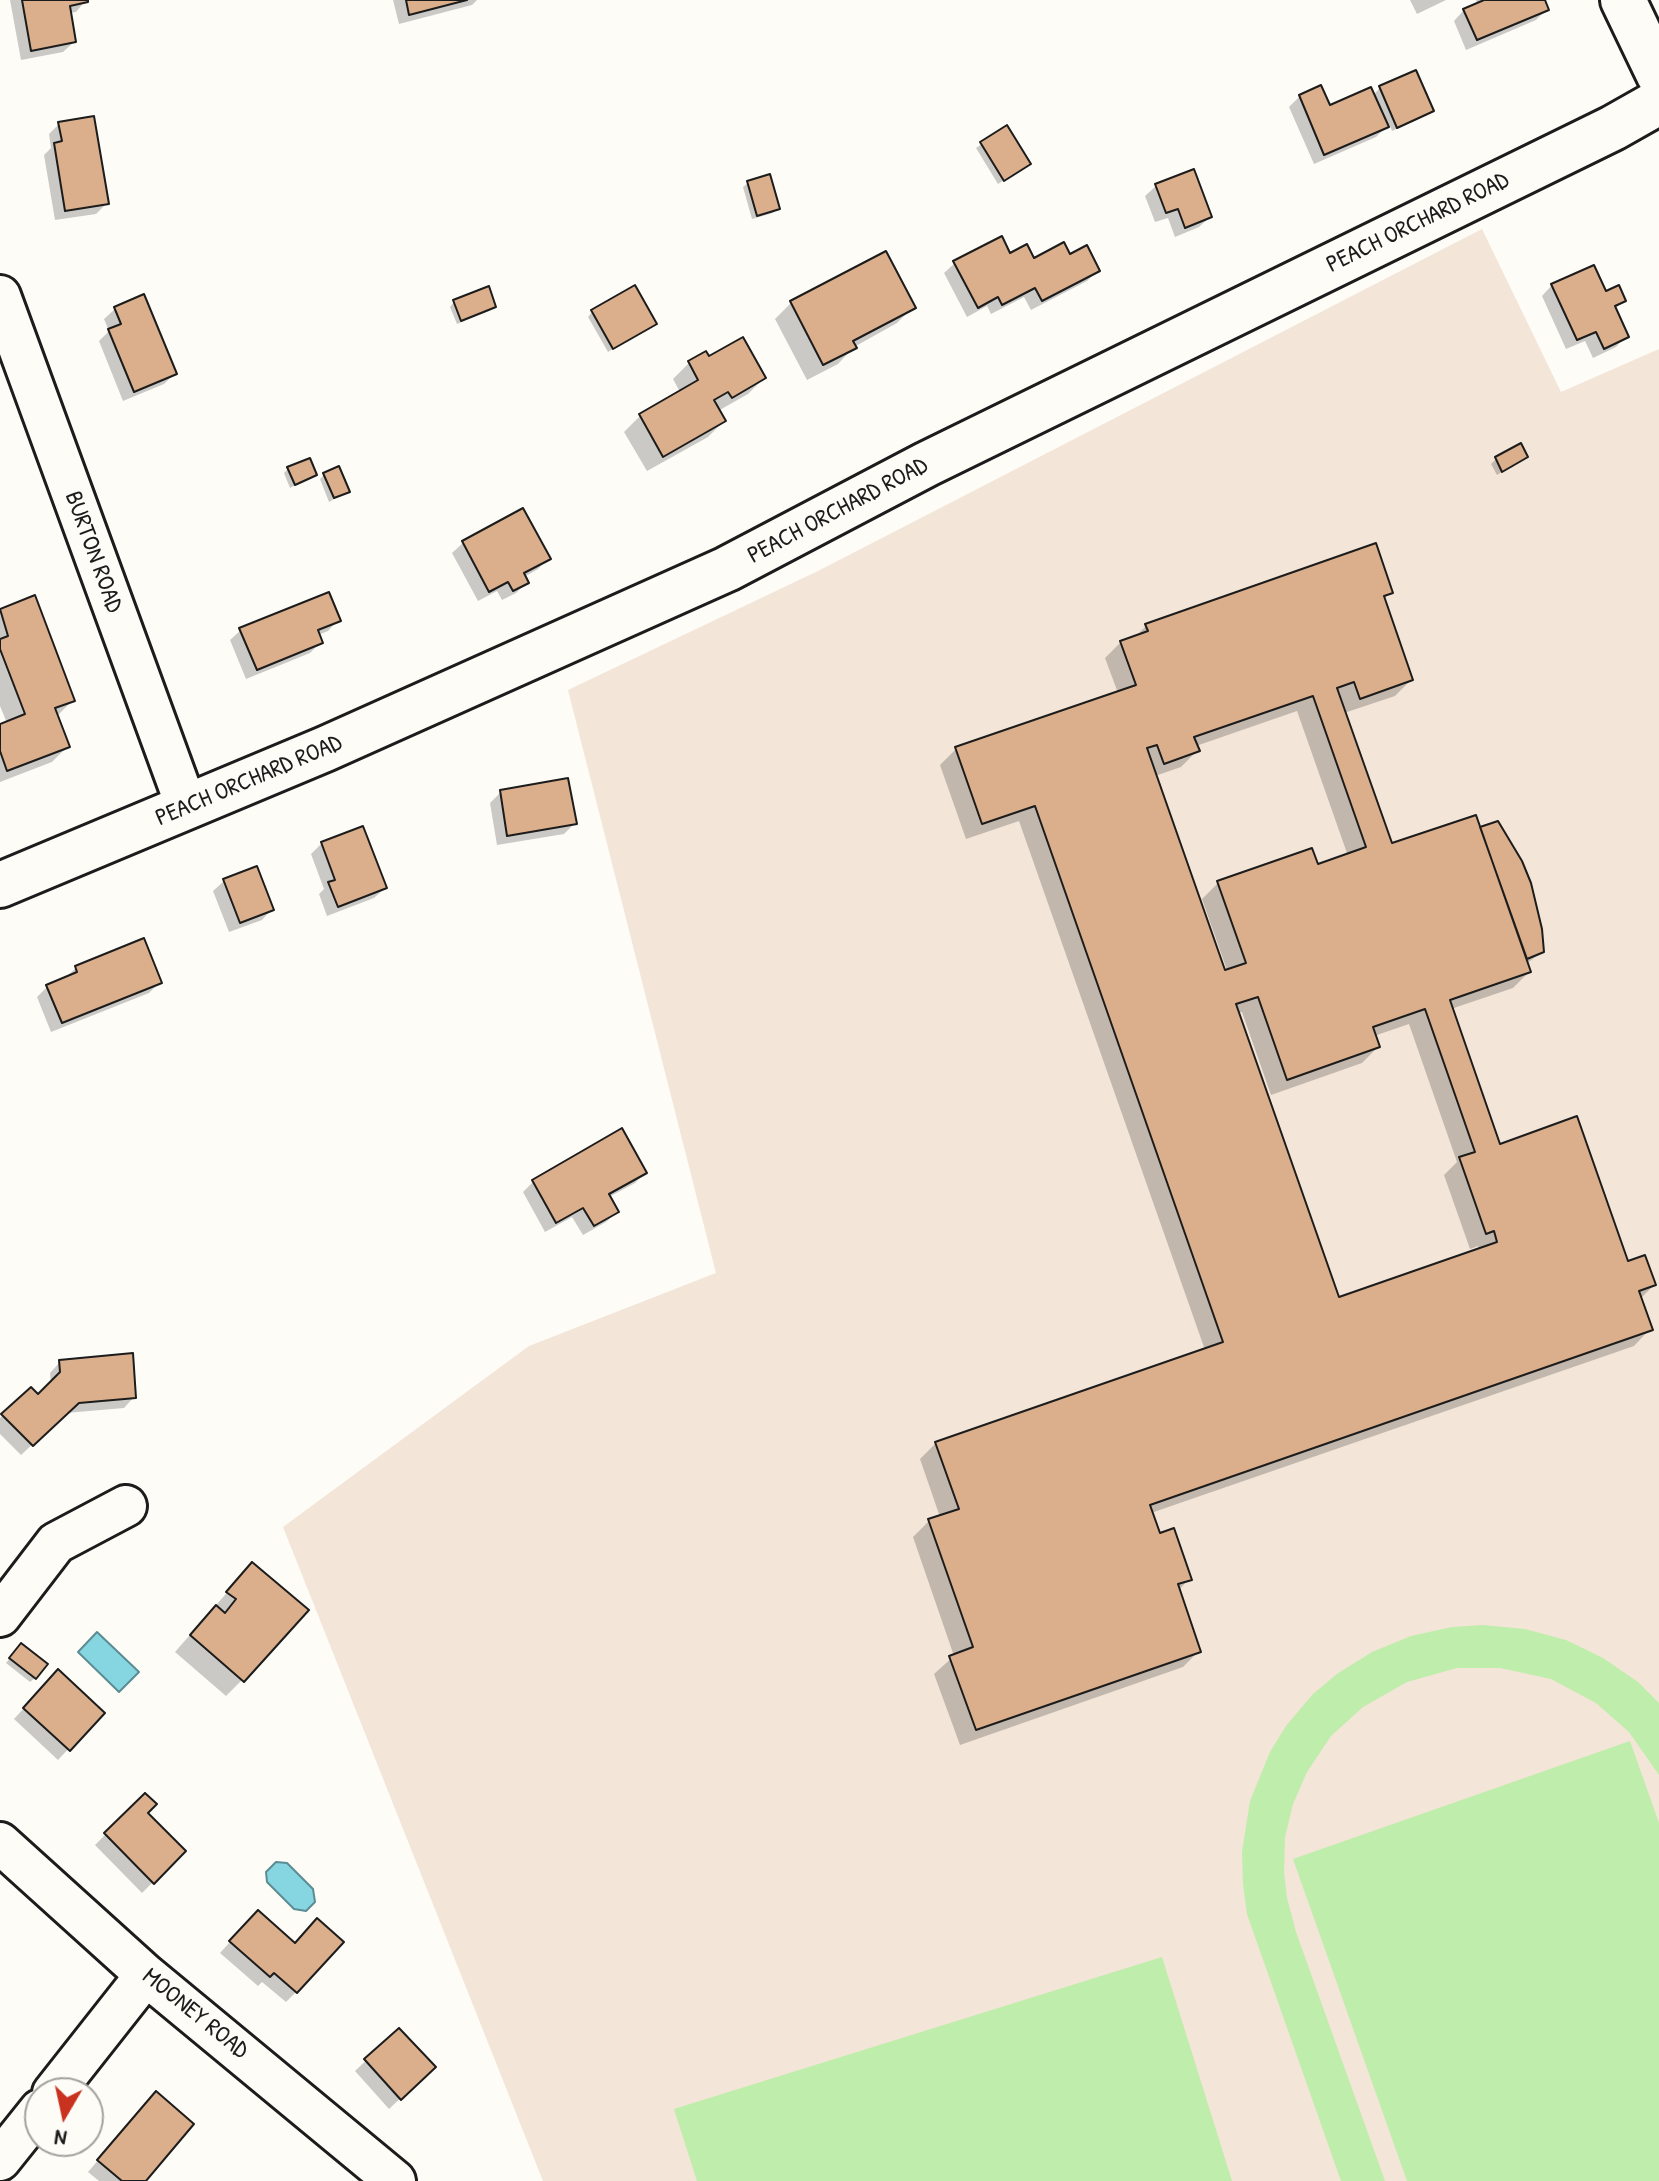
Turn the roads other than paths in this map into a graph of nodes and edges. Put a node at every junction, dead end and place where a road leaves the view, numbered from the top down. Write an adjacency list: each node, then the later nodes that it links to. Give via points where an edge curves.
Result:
1 (1623, 0): 2 (street)
2 (1659, 75)
3 (1659, 102): 5 (street, PEACH ORCHARD ROAD, via 927,464 727,569)
4 (0, 296): 5 (street, BURTON ROAD)
5 (187, 808): 6 (street, PEACH ORCHARD ROAD)
6 (0, 885)
7 (126, 1506): 8 (street, via 56,1543)
8 (0, 1616)
9 (0, 1843): 10 (street, MOONEY ROAD)
10 (146, 1975): 11 (street); 14 (street, MOONEY ROAD)
11 (66, 2077)
12 (24, 2130): 13 (street)
13 (0, 2160)
14 (395, 2181)

